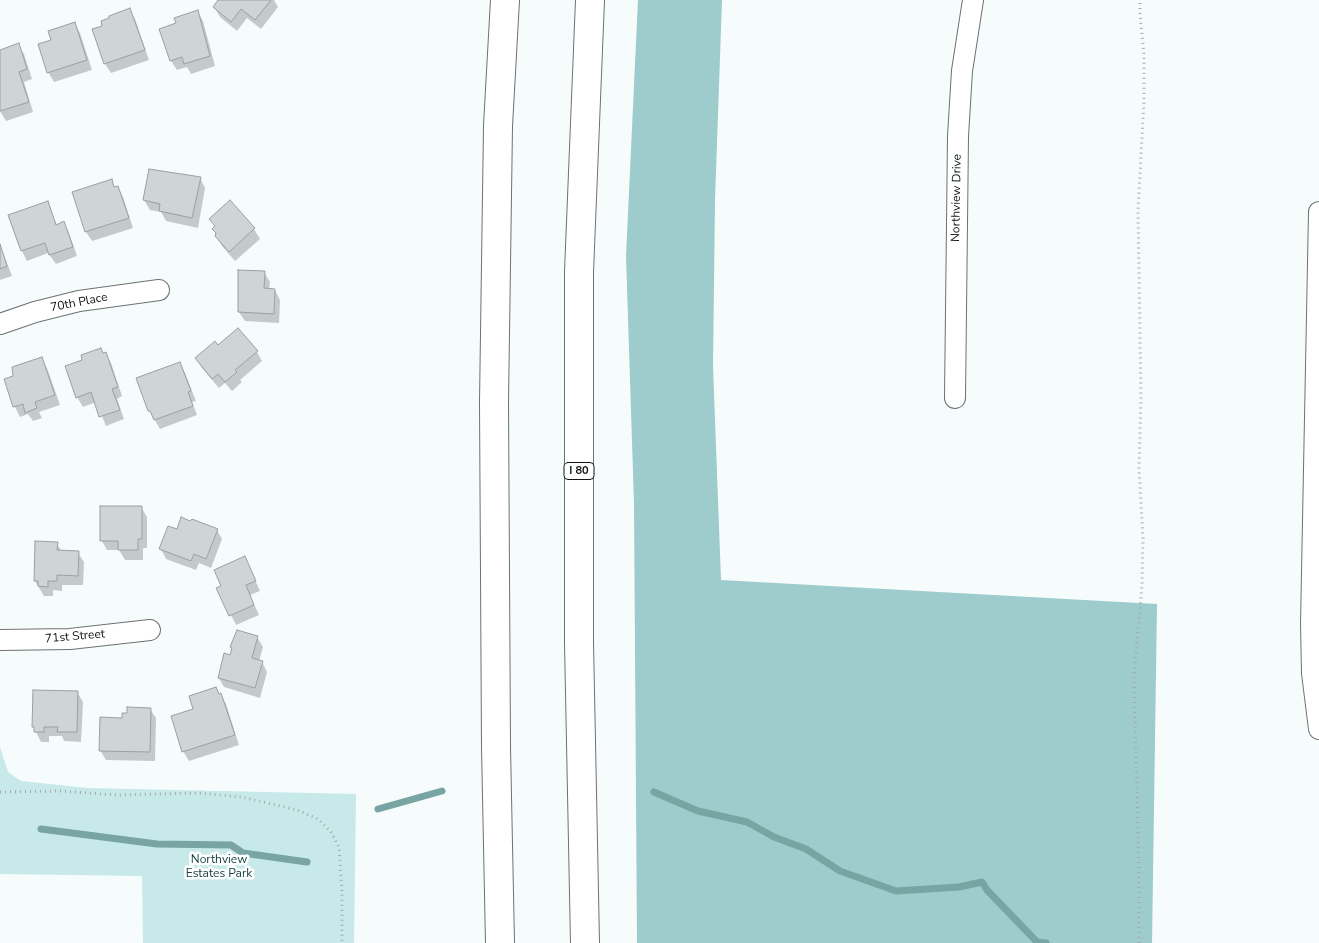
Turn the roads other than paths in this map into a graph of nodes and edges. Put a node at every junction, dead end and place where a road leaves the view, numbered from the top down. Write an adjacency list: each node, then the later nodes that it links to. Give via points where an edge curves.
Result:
1 (505, 0): 13 (highway, via 498,126 494,402)
2 (590, 0): 14 (highway, I 80, via 579,272 579,642)
3 (973, 0): 8 (street, Northview Drive, via 962,71 958,136)
4 (1319, 212): 5 (street)
5 (1318, 231): 9 (street)
6 (159, 290): 7 (street, 70th Place, via 78,301)
7 (0, 324)
8 (955, 398)
9 (1315, 584): 12 (street, via 1312,673)
10 (150, 630): 11 (street, 71st Street, via 70,639)
11 (0, 640)
12 (1319, 729)
13 (500, 943)
14 (585, 943)

